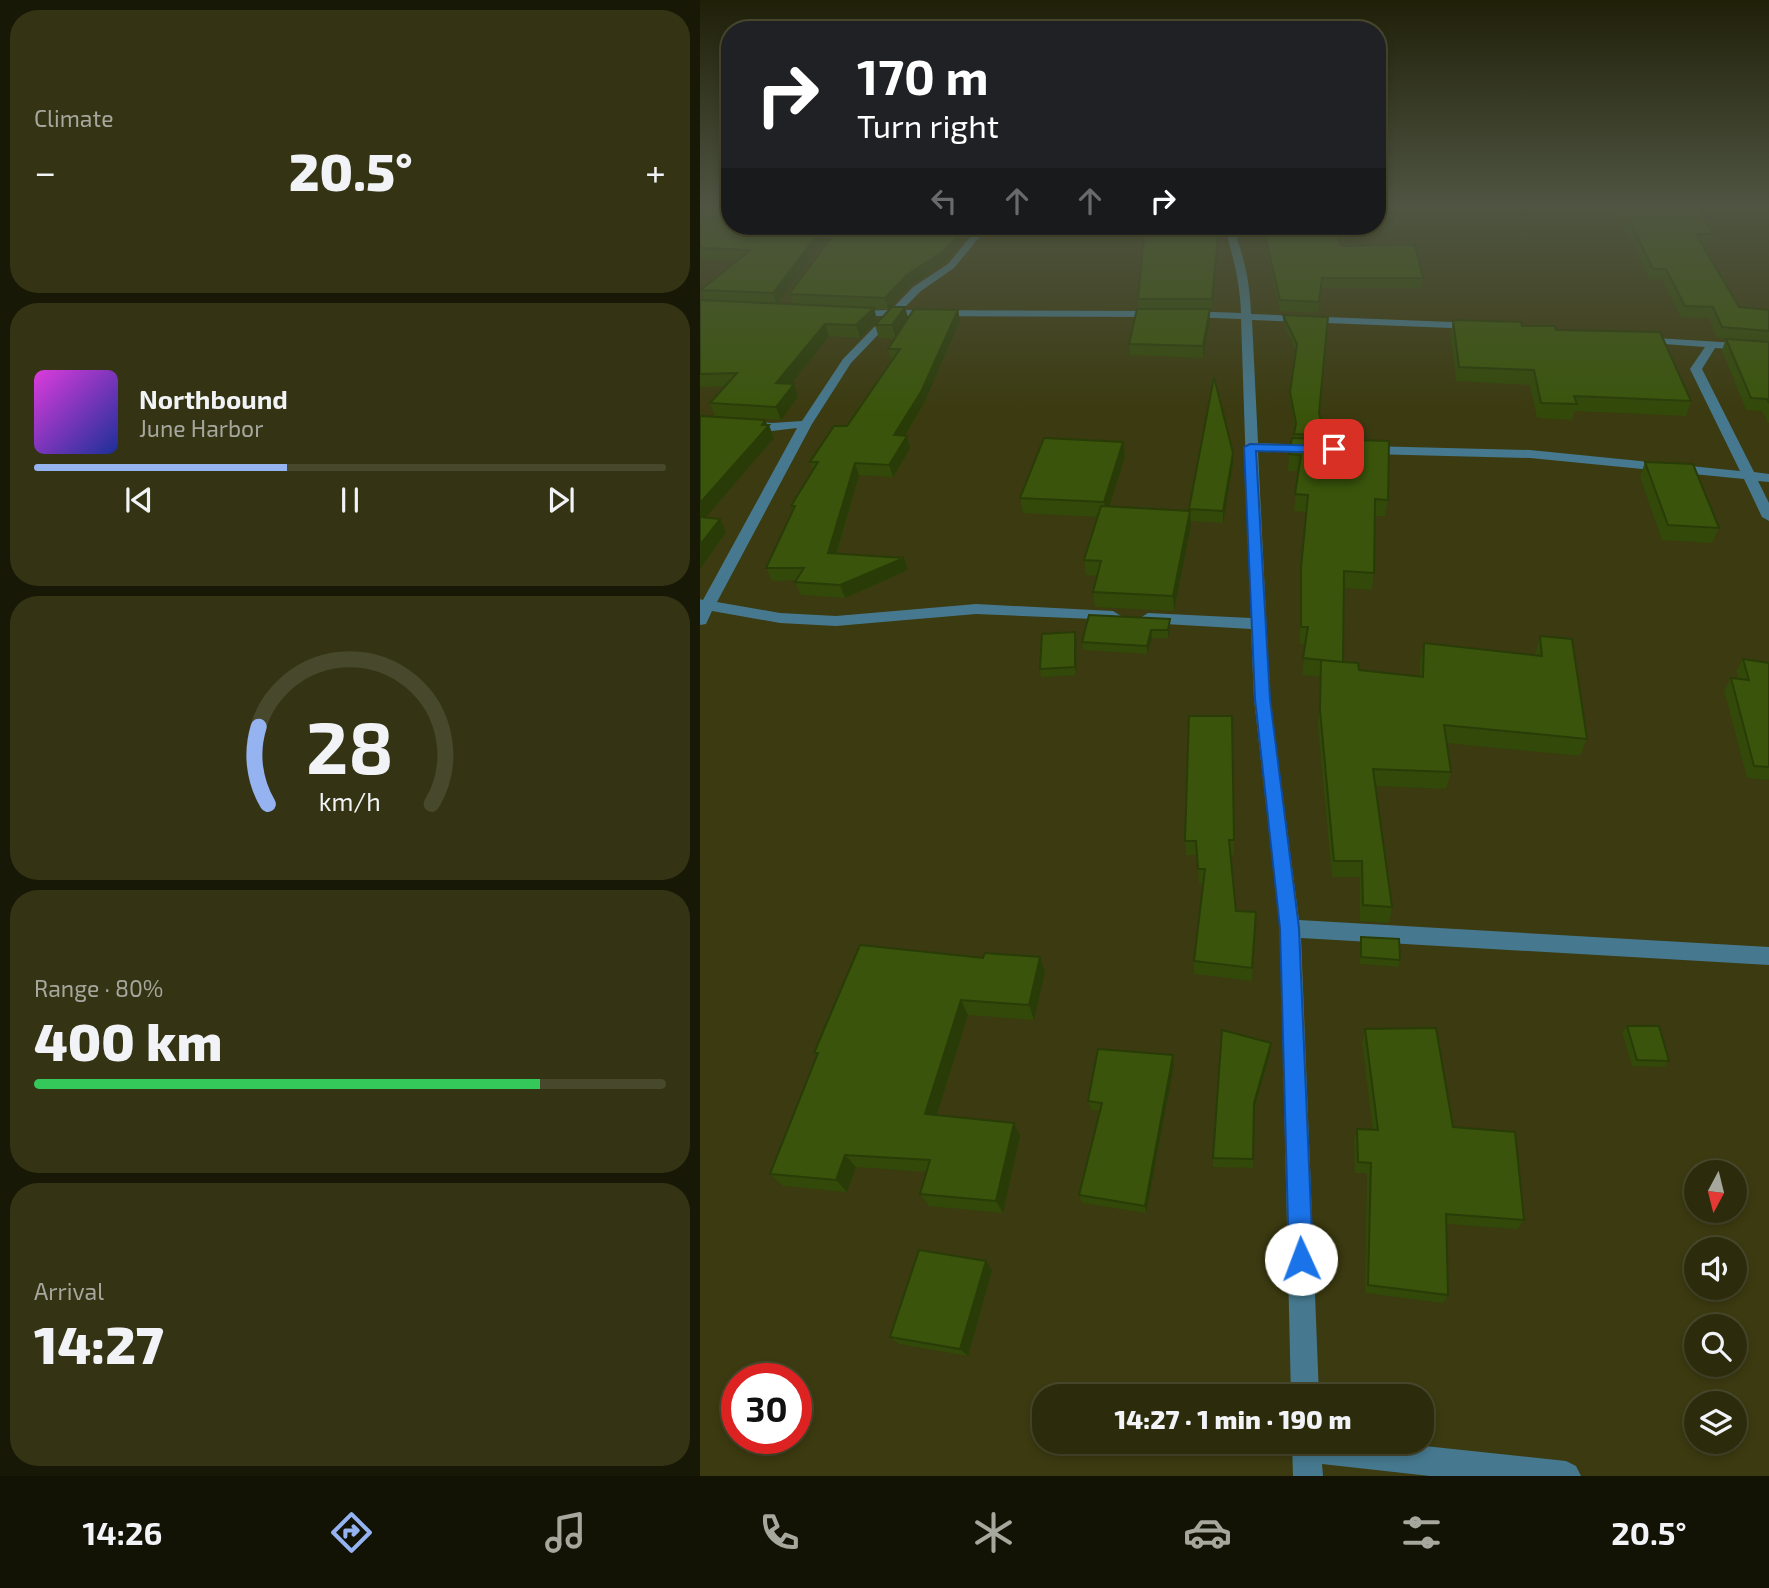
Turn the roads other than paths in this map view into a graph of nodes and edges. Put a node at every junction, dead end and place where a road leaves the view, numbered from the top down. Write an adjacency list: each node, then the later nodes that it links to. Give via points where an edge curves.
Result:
1 (939, 274): 4 (street)
2 (1241, 274): 5 (street)
3 (835, 312): 4 (street)
4 (889, 315): 5 (street); 11 (street, via 846,361)
5 (1245, 315): 6 (street); 12 (street)
6 (1492, 327)
7 (1629, 339): 8 (street)
8 (1711, 346): 9 (street); 15 (street, via 1696,369)
9 (1769, 348)
10 (700, 422): 11 (street, via 772,427)
11 (806, 424): 18 (street)
12 (1250, 447): 13 (street); 20 (street)
13 (1320, 449)
14 (1348, 450): 15 (street, via 1530,454)
15 (1749, 477): 16 (street); 17 (street)
16 (1769, 478)
17 (1769, 517)
18 (704, 604): 19 (street); 20 (street, via 780,618 836,621 976,609)
19 (700, 620)
20 (1260, 624): 21 (street, via 1262,699)
21 (1290, 928): 22 (street); 23 (street)
22 (1769, 956)
23 (1306, 1384)
24 (1307, 1455): 25 (street)
25 (1566, 1476)

